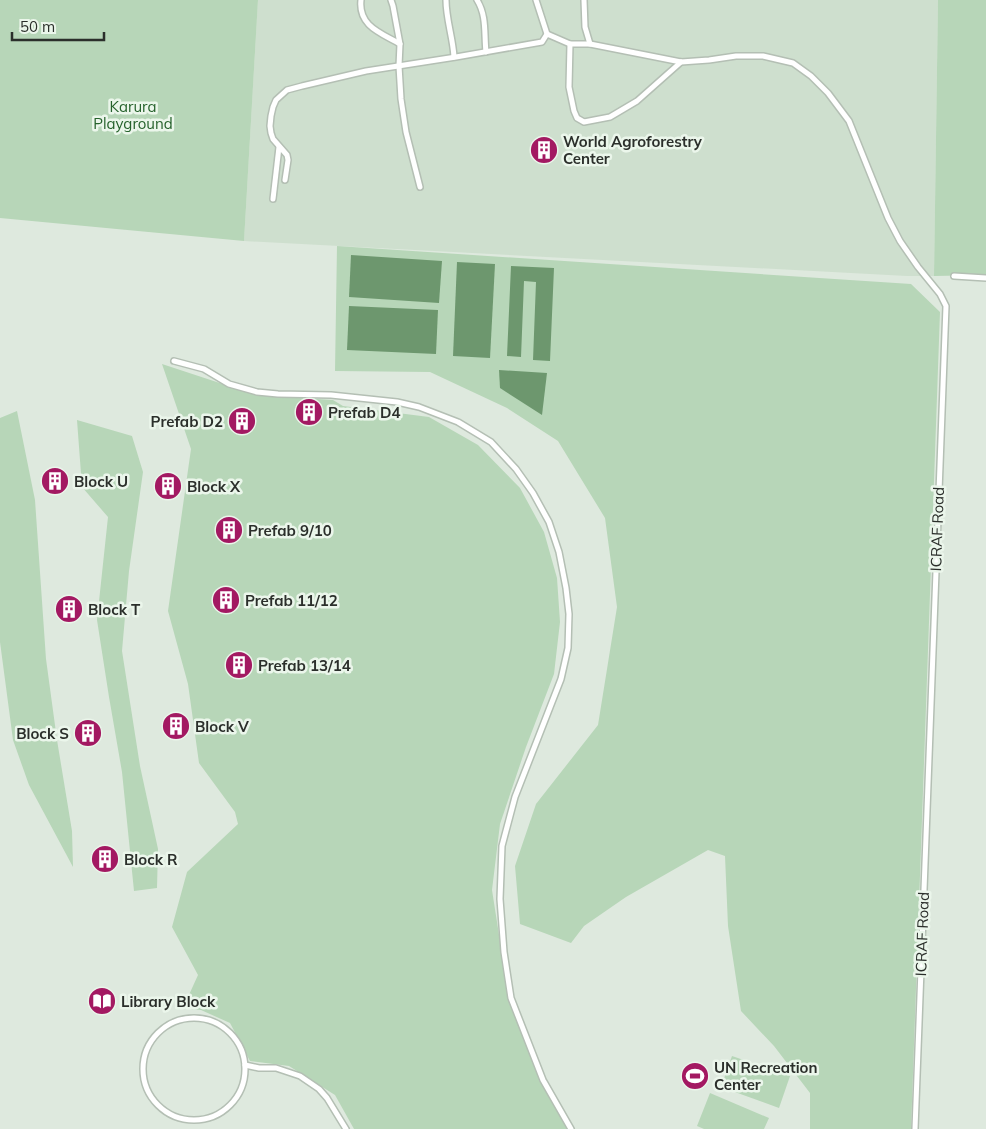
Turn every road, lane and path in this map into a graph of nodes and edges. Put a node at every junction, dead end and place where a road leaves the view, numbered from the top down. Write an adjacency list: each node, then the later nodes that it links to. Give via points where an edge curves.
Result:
1 (361, 0): 8 (lane, via 362,14 368,24)
2 (391, 0): 8 (lane)
3 (446, 0): 12 (lane)
4 (477, 0): 11 (lane, via 483,16)
5 (536, 0): 7 (lane)
6 (584, 0): 10 (lane, via 585,27)
7 (548, 34): 9 (lane); 11 (lane, via 542,42)
8 (400, 44): 14 (lane)
9 (570, 44): 10 (lane, ICRAF Road); 13 (lane, via 569,88 574,112 584,122 610,117 637,101)
10 (590, 44): 13 (lane, ICRAF Road)
11 (486, 52): 12 (lane)
12 (454, 58): 14 (lane)
13 (681, 62): 25 (lane, ICRAF Road, via 763,56 793,62 811,76 849,121 900,241 946,306)
14 (400, 66): 15 (lane, via 287,90 276,100 270,116 271,133); 17 (lane, via 406,132)
15 (279, 147): 16 (lane, via 288,160); 18 (lane)
16 (285, 180)
17 (420, 187)
18 (273, 199)
19 (954, 276): 20 (lane)
20 (986, 278)
21 (174, 361): 24 (lane, via 204,369 229,384 257,392 397,402 458,422 490,442 516,469 549,522 566,588 568,648 562,679 515,797 502,846 500,899 511,998 543,1080)
22 (245, 1066): 22 (lane, via 236,1099 224,1111 201,1120 178,1118 164,1111 149,1093 143,1071 144,1056 159,1032 185,1019 199,1018 213,1022 235,1039); 23 (lane, via 276,1068 300,1076 327,1098)
23 (346, 1129)
24 (571, 1129)
25 (915, 1129)

